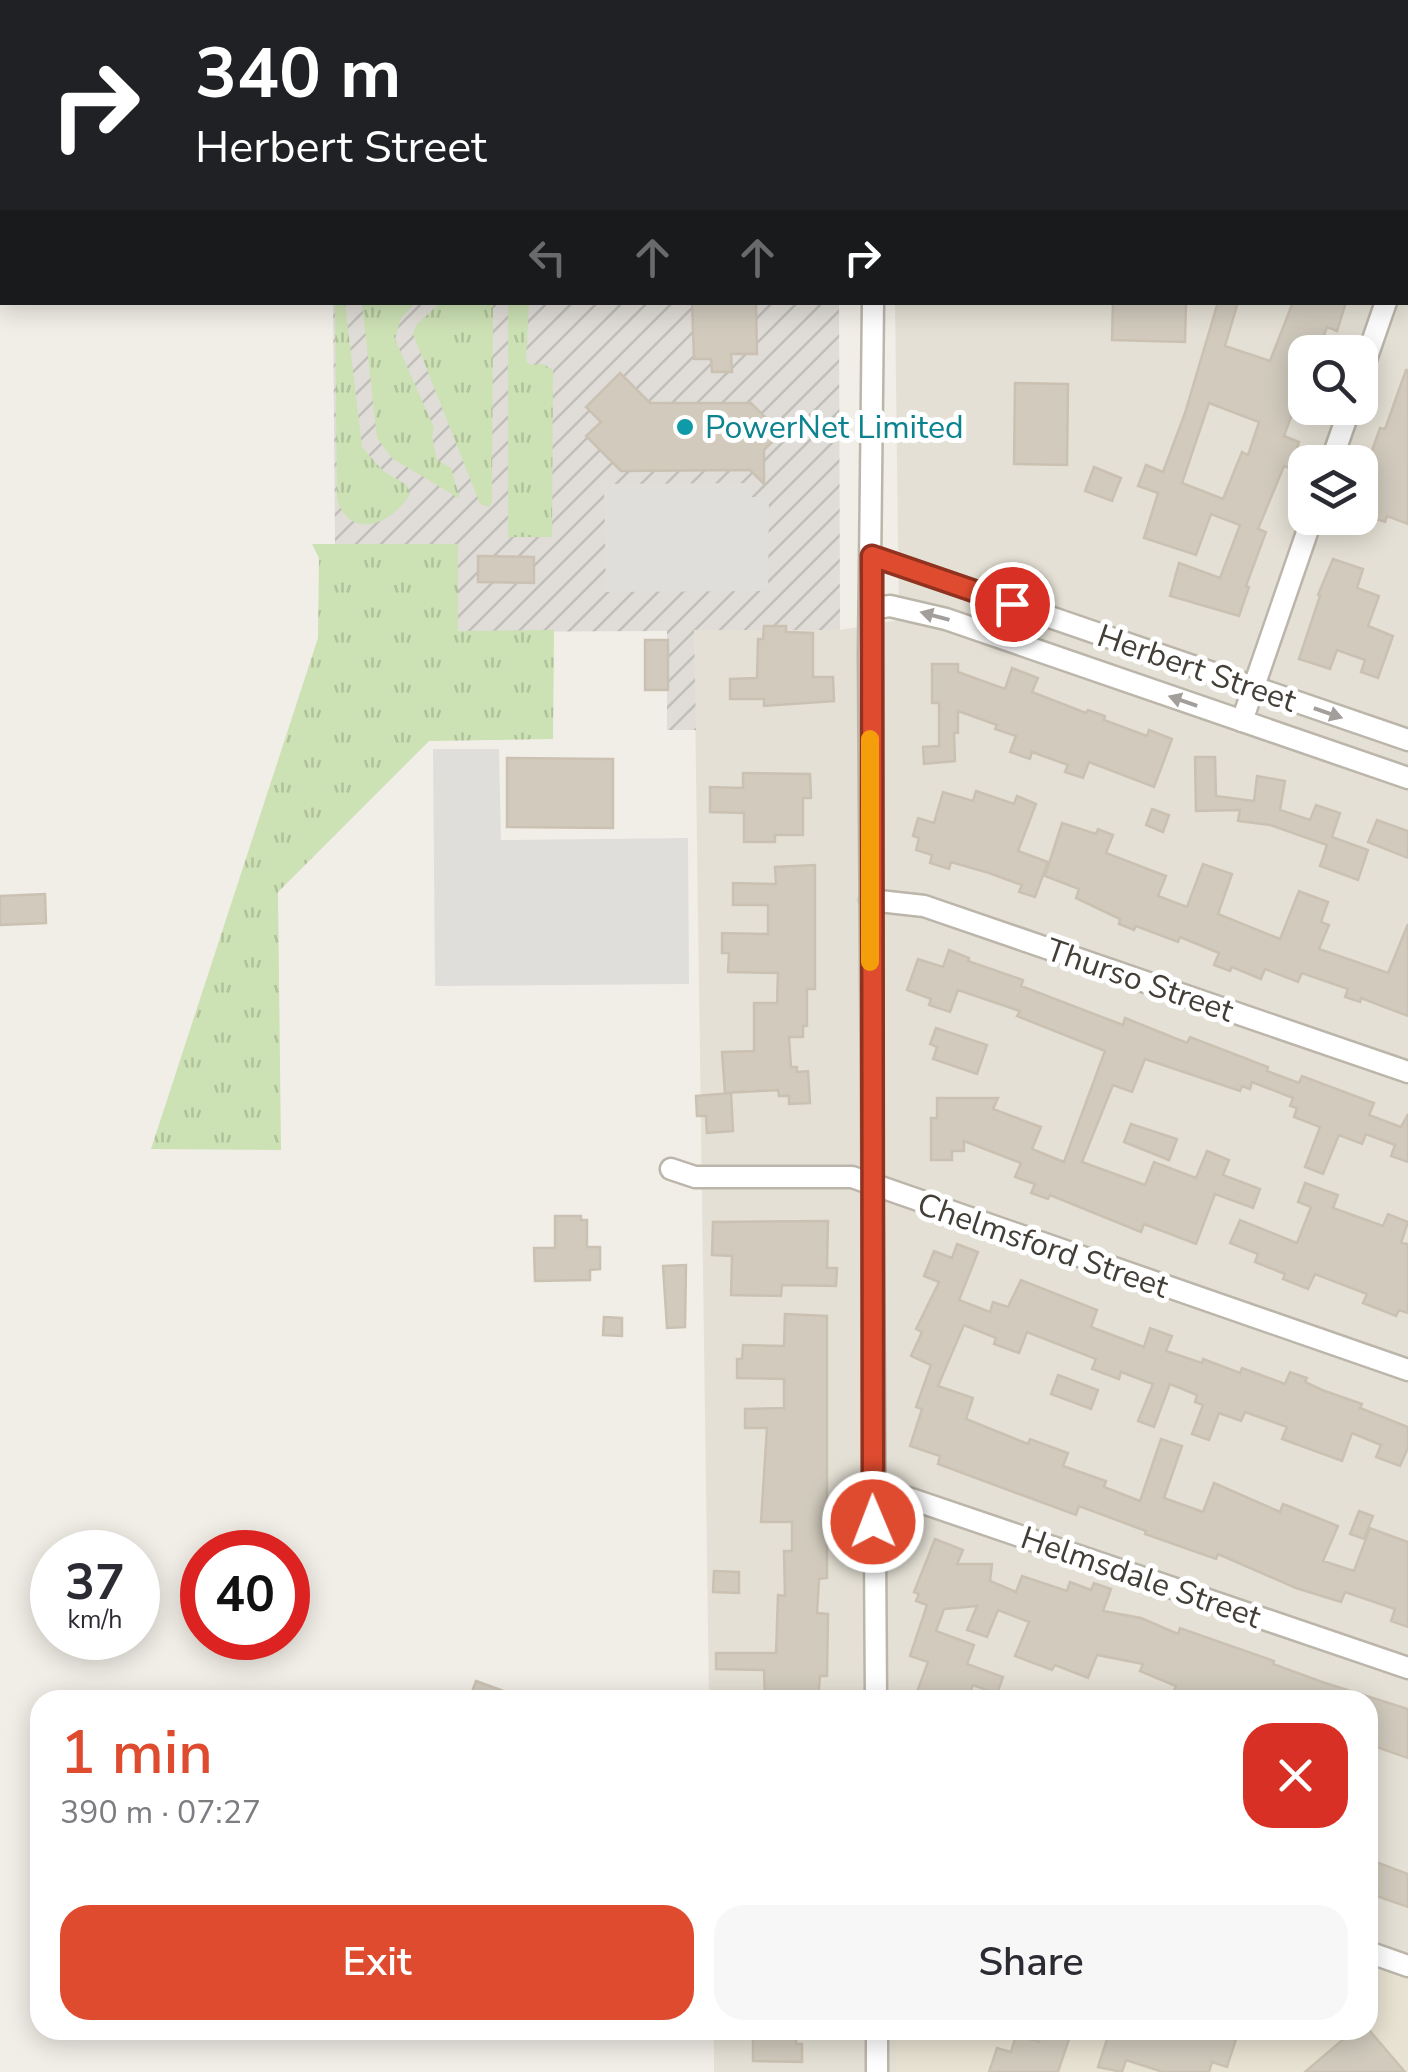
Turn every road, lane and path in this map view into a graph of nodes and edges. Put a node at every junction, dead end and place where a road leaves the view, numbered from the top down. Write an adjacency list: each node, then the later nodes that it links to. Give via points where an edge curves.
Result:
1 (872, 305): 5 (street)
2 (1385, 305): 3 (street)
3 (1375, 335)
4 (1306, 535): 7 (street)
5 (872, 556): 6 (street); 7 (street, Herbert Street)
6 (870, 609): 8 (street, Herbert Street, one-way to 6, via 946,619 890,606); 11 (street)
7 (1254, 687): 8 (street); 9 (street, Herbert Street, one-way to 9)
8 (1242, 721): 10 (street, Herbert Street)
9 (1408, 740)
10 (1408, 778)
11 (870, 900): 12 (street, Thurso Street, via 924,906); 14 (street)
12 (1408, 1072)
13 (670, 1169): 14 (street, Chelmsford Street, via 695,1177 852,1177)
14 (872, 1184): 15 (street, Chelmsford Street); 16 (street)
15 (1408, 1370)
16 (873, 1486): 17 (street, Helmsdale Street); 18 (street)
17 (1408, 1668)
18 (876, 1690)
19 (1378, 1956): 20 (street)
20 (1408, 1966)
21 (878, 2040): 22 (street)
22 (877, 2072)

